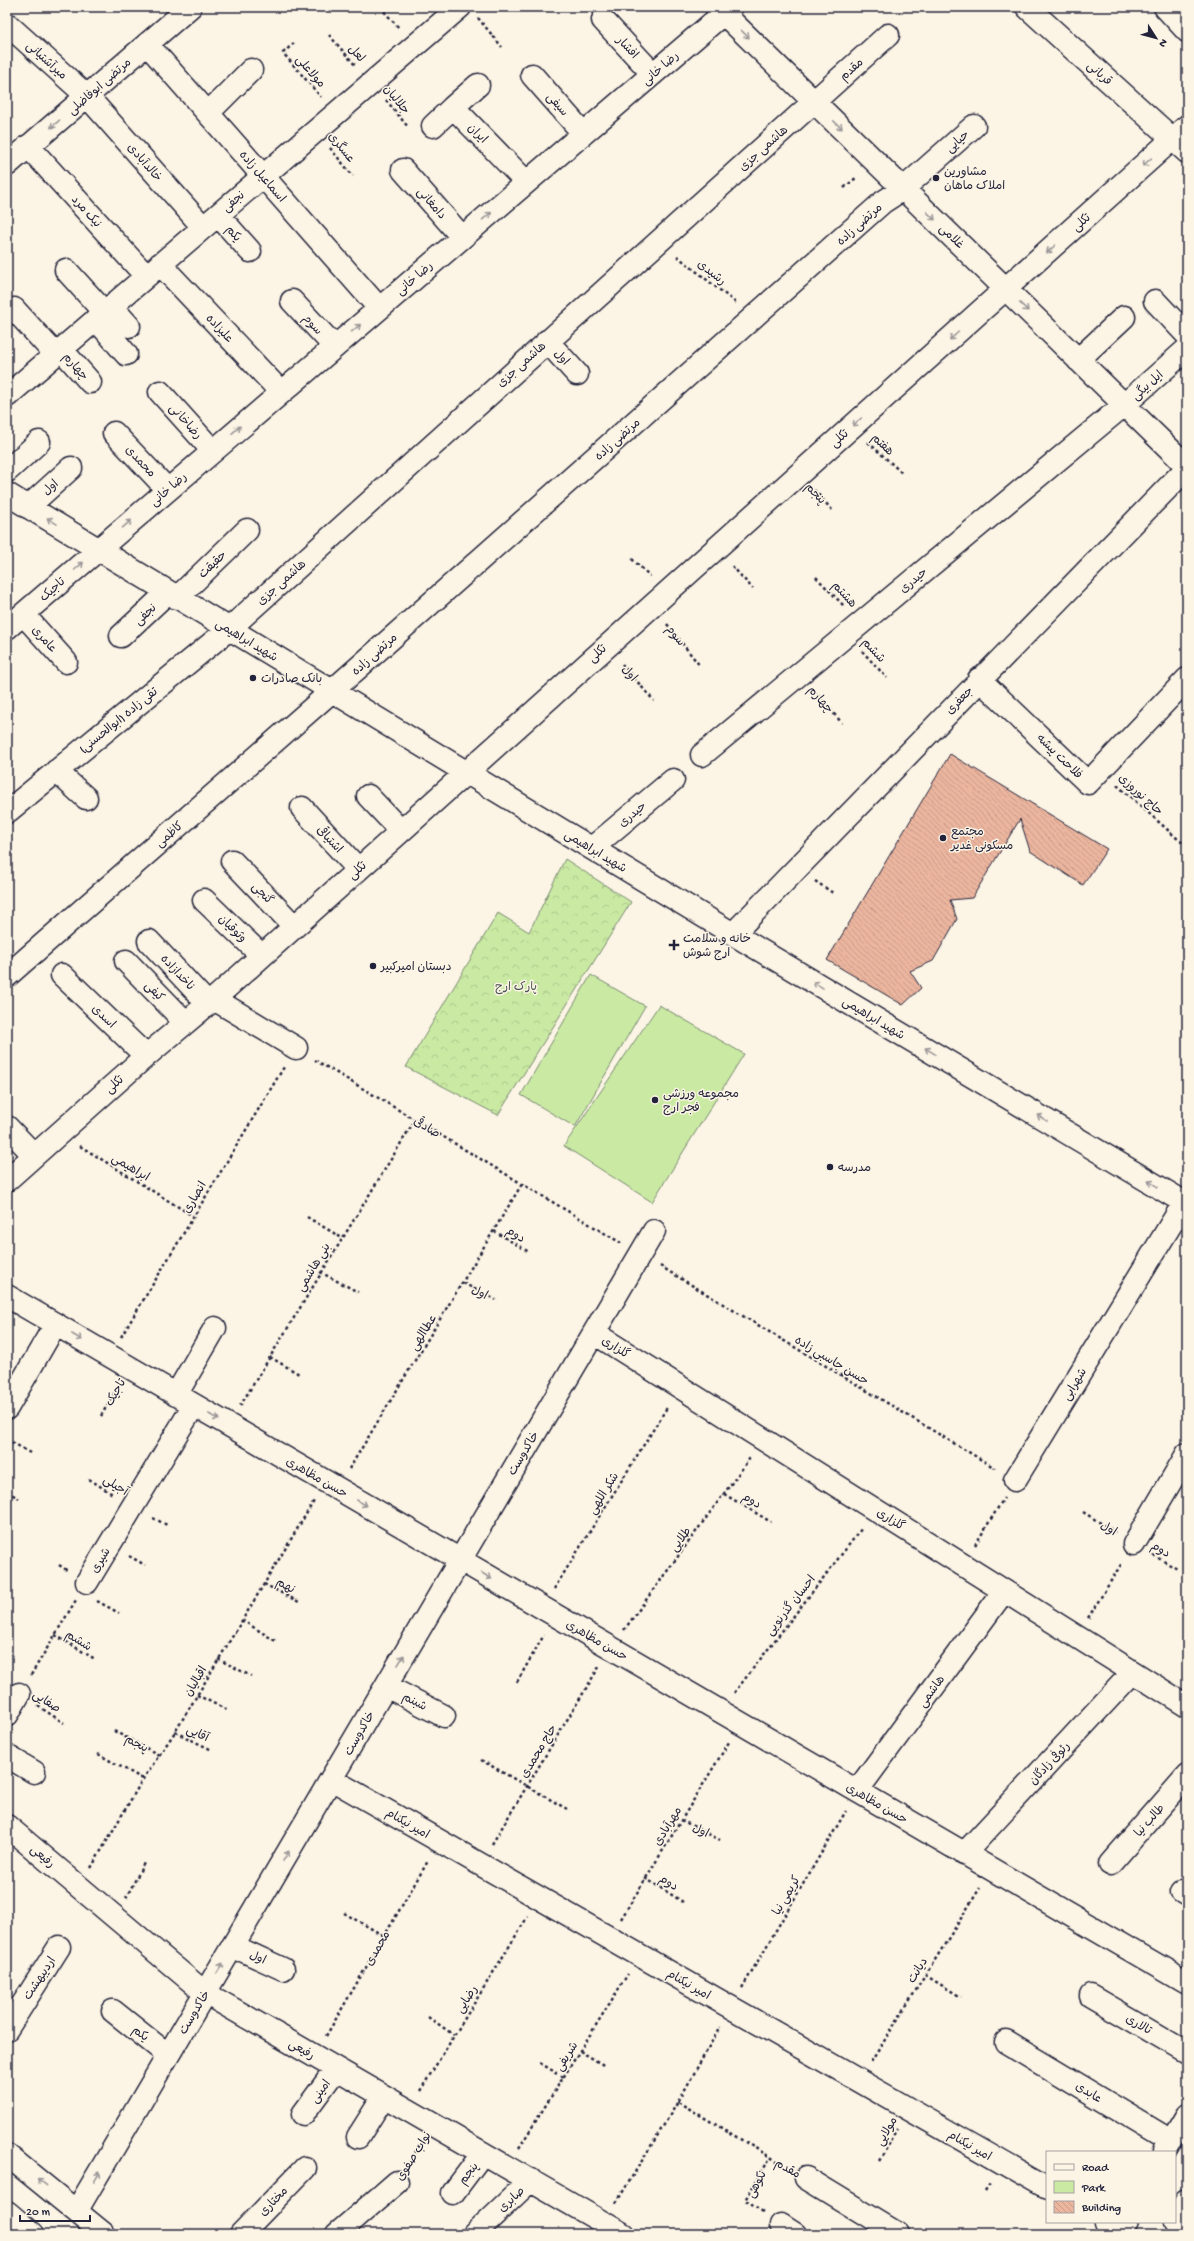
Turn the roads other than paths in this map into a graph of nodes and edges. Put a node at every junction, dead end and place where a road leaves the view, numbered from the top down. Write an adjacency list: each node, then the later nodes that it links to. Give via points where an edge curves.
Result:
1 (190, 7): 10 (street, مرتضی ابوفاضلی)
2 (1027, 7): 22 (street, قربانی)
3 (1165, 7): 8 (street)
4 (724, 9): 12 (street, رضا خانی); 16 (street, غلامی, one-way to 16)
5 (467, 10): 26 (street, نجفی, via 415,46)
6 (603, 20): 12 (street, افشار)
7 (7, 24): 15 (street, میرآشتیانی)
8 (1187, 31)
9 (888, 35): 16 (street, مقدم)
10 (147, 44): 15 (street, مرتضی ابوفاضلی); 18 (street, اسماعیل زاده)
11 (251, 70): 18 (street)
12 (653, 74): 21 (street, رضا خانی)
13 (532, 75): 21 (street, سیفی)
14 (478, 85): 17 (street)
15 (87, 96): 23 (street, مرتضی ابوفاضلی, one-way to 23); 29 (street, خالدآبادی)
16 (815, 102): 28 (street, غلامی, one-way to 28); 43 (street, هاشمی جزی)
17 (453, 107): 19 (street); 27 (street, ایران)
18 (208, 113): 26 (street, اسماعیل زاده)
19 (433, 126)
20 (974, 126): 28 (street, حیایی)
21 (584, 133): 27 (street, رضا خانی)
22 (1182, 139): 34 (street, تکلی, one-way to 34)
23 (28, 146): 24 (street, مرتضی ابوفاضلی); 33 (street, نیک مرد)
24 (7, 165)
25 (403, 170): 30 (street, دامغانی)
26 (263, 176): 29 (street, نجفی); 37 (street, اسماعیل زاده)
27 (526, 182): 30 (street, رضا خانی, one-way to 27)
28 (903, 189): 34 (street, غلامی, one-way to 34); 73 (street, مرتضی زاده, via 883,202)
29 (210, 221): 31 (street, یکم); 33 (street, نجفی)
30 (462, 237): 37 (street, رضا خانی)
31 (250, 251)
32 (66, 270): 39 (street)
33 (153, 270): 39 (street, نجفی); 53 (street, علیزاده)
34 (1006, 290): 48 (street, غلامی, one-way to 48); 76 (street, تکلی, one-way to 76)
35 (292, 301): 44 (street, سوم)
36 (1155, 301): 42 (street)
37 (379, 308): 44 (street, رضا خانی, one-way to 37)
38 (14, 309): 46 (street, چهارم)
39 (104, 312): 41 (street); 46 (street, نجفی); 47 (street)
40 (1124, 317): 48 (street)
41 (129, 326)
42 (1187, 335)
43 (547, 341): 49 (street, اول); 68 (street, هاشمی جزی)
44 (334, 346): 53 (street, رضا خانی)
45 (1187, 349): 54 (street, ایل بیگی)
46 (58, 352): 50 (street, چهارم); 51 (street, نجفی)
47 (126, 354)
48 (1078, 360): 54 (street, غلامی)
49 (577, 374)
50 (90, 382)
51 (9, 390)
52 (160, 392): 57 (street, رضاخانی)
53 (281, 392): 57 (street, رضا خانی, one-way to 53)
54 (1124, 405): 58 (street, غلامی); 74 (street, حیدری)
55 (114, 433): 61 (street, محمدی)
56 (39, 442): 60 (street)
57 (212, 450): 61 (street, رضا خانی)
58 (1185, 460): 71 (street, جعفری)
59 (71, 468): 63 (street, اول)
60 (7, 471)
61 (167, 489): 65 (street, رضا خانی, one-way to 61)
62 (7, 494): 63 (street, شهید ابراهیمی)
63 (28, 507): 65 (street, شهید ابراهیمی, one-way to 63)
64 (247, 530): 66 (street, حقیقت)
65 (97, 549): 66 (street, شهید ابراهیمی); 67 (street, تاجیک, one-way to 65)
66 (173, 595): 68 (street, شهید ابراهیمی); 69 (street, نجفی)
67 (15, 622): 70 (street, عامری)
68 (230, 629): 73 (street, شهید ابراهیمی); 75 (street, تقی زاده (ابوالحسنی))
69 (121, 636)
70 (66, 662)
71 (980, 679): 72 (street, فلاحت پیشه, via 1088,783); 88 (street, جعفری)
72 (1187, 679)
73 (332, 692): 76 (street, شهید ابراهیمی); 92 (street, کاظمی)
74 (702, 756)
75 (56, 771): 79 (street); 81 (street, تقی زاده (ابوالحسنی))
76 (465, 772): 82 (street, تکلی); 83 (street, شهید ابراهیمی)
77 (673, 780): 83 (street, حیدری)
78 (368, 796): 82 (street)
79 (86, 798)
80 (302, 808): 85 (street, اشتیاقی)
81 (7, 812)
82 (400, 830): 85 (street, تکلی)
83 (592, 848): 88 (street, شهید ابراهیمی)
84 (232, 861): 87 (street, گنجی)
85 (358, 869): 87 (street, تکلی)
86 (204, 900): 90 (street, وثوقیان)
87 (293, 926): 90 (street, تکلی)
88 (733, 934): 101 (street, شهید ابراهیمی, one-way to 88)
89 (149, 941): 94 (street, ناخدازاده)
90 (261, 956): 94 (street, تکلی)
91 (126, 961): 95 (street, کیفی)
92 (8, 974)
93 (62, 976): 97 (street, اسدی)
94 (210, 1001): 95 (street, تکلی); 96 (street)
95 (185, 1022): 97 (street, تکلی)
96 (296, 1048)
97 (146, 1056): 99 (street, تکلی)
98 (7, 1127): 99 (street)
99 (34, 1155): 100 (street, تکلی)
100 (7, 1180)
101 (1186, 1203): 110 (street, شهرابی)
102 (654, 1231): 106 (street, خاکدوست)
103 (7, 1296): 104 (street, حسن مظاهری)
104 (55, 1324): 107 (street, حسن مظاهری, one-way to 107); 108 (street)
105 (215, 1328): 107 (street, شیری)
106 (594, 1333): 112 (street, خاکدوست); 114 (street, گلزاری)
107 (185, 1400): 112 (street, حسن مظاهری, one-way to 112); 113 (street, شیری, via 132,1506)
108 (7, 1408)
109 (1187, 1454): 111 (street)
110 (1015, 1480)
111 (1134, 1544)
112 (460, 1560): 116 (street, خاکدوست, one-way to 112); 125 (street, حسن مظاهری, one-way to 125)
113 (87, 1582)
114 (1004, 1591): 115 (street, گلزاری); 125 (street, هاشمی)
115 (1133, 1672): 118 (street, گلزاری); 127 (street, رئوفی زادگان)
116 (386, 1686): 120 (street, شبنم); 124 (street, خاکدوست)
117 (19, 1694): 119 (street)
118 (1187, 1705)
119 (7, 1715)
120 (444, 1716)
121 (7, 1756): 122 (street)
122 (34, 1772)
123 (1187, 1776): 128 (street, طالب نیا)
124 (332, 1779): 129 (street, خاکدوست, one-way to 124); 152 (street, امیر نیکنام)
125 (857, 1791): 127 (street, حسن مظاهری)
126 (7, 1826): 133 (street, رفیعی)
127 (964, 1854): 132 (street, حسن مظاهری)
128 (1110, 1864)
129 (233, 1946): 131 (street, اول); 133 (street, خاکدوست, one-way to 129)
130 (59, 1948): 136 (street, اردیبهشت)
131 (283, 1969)
132 (1187, 1983)
133 (205, 1993): 139 (street, خاکدوست); 140 (street, رفیعی)
134 (1091, 1996): 138 (street, تالاری)
135 (113, 2011): 139 (street, یکم)
136 (7, 2029)
137 (1006, 2042): 145 (street, عابدی)
138 (1187, 2052)
139 (168, 2055): 155 (street, خاکدوست, one-way to 139)
140 (336, 2069): 141 (street, رفیعی); 142 (street, امینی)
141 (384, 2096): 144 (street); 146 (street, رفیعی)
142 (303, 2114)
143 (1187, 2115): 145 (street)
144 (358, 2137)
145 (1168, 2147)
146 (483, 2153): 150 (street, رفیعی); 153 (street, پنجم)
147 (7, 2155): 155 (street, one-way to 147)
148 (305, 2168): 161 (street, مختاری)
149 (806, 2178): 165 (street, مقدم)
150 (531, 2180): 163 (street, صابری); 164 (street, رفیعی)
151 (397, 2182): 162 (street, نواب صفوی)
152 (1046, 2187)
153 (453, 2193)
154 (1187, 2200): 157 (street)
155 (77, 2210): 160 (street)
156 (7, 2212): 159 (street)
157 (1176, 2219)
158 (1174, 2223): 166 (street)
159 (33, 2234)
160 (104, 2234)
161 (241, 2234)
162 (337, 2234)
163 (474, 2234)
164 (623, 2234)
165 (898, 2234)
166 (1167, 2234)

